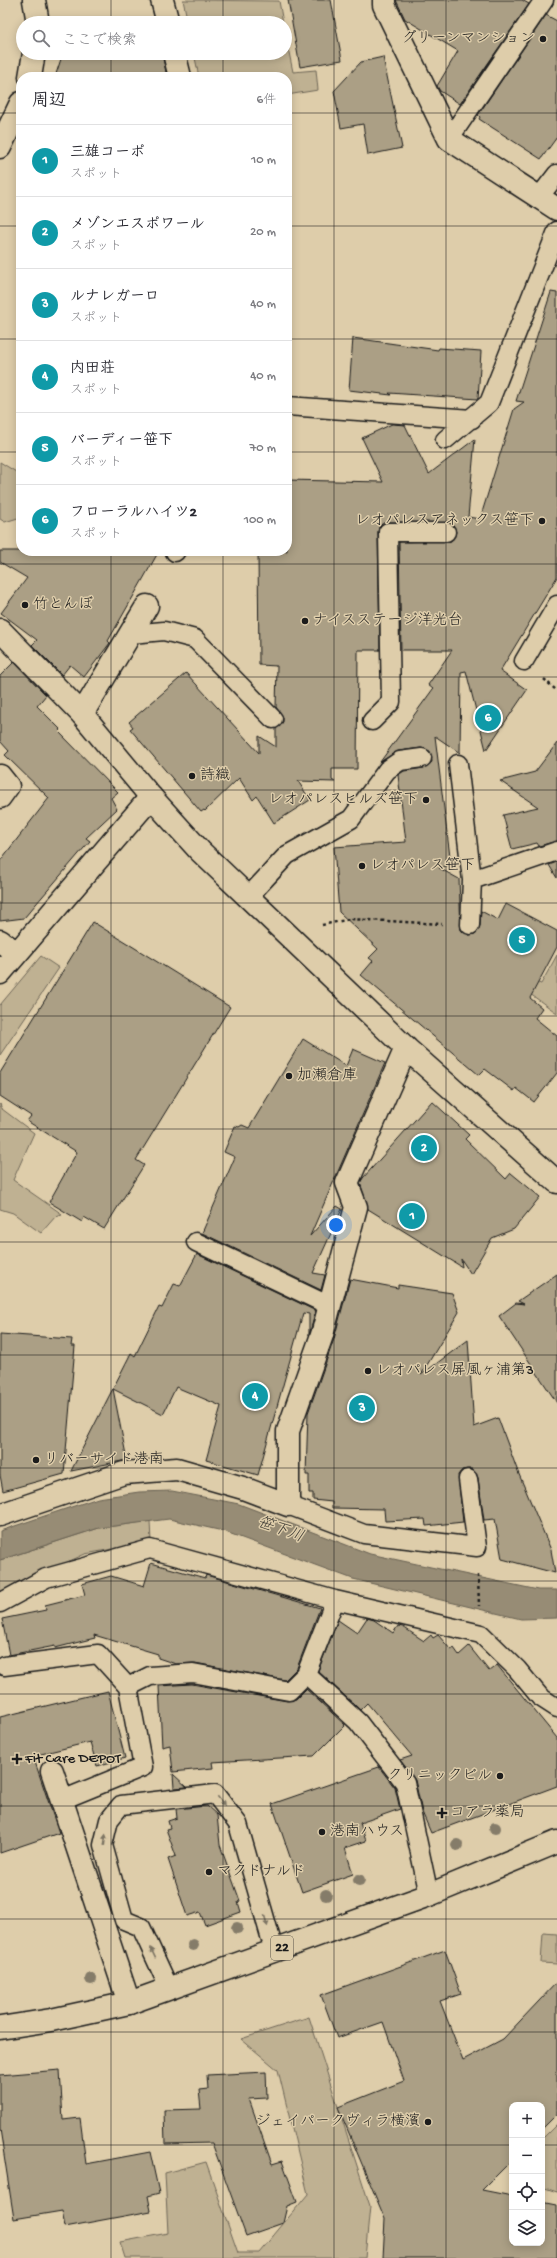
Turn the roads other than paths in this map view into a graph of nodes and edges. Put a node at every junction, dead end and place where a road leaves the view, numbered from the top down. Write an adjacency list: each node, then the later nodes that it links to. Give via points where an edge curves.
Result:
1 (34, 0): 5 (street)
2 (162, 0): 6 (street)
3 (384, 0): 12 (street, via 384,5)
4 (544, 0): 12 (lane)
5 (37, 16)
6 (166, 16)
7 (33, 60): 9 (street)
8 (176, 60): 10 (street)
9 (31, 72)
10 (179, 72)
11 (16, 113): 13 (street)
12 (449, 139): 15 (street)
13 (0, 147)
14 (557, 174): 15 (lane)
15 (549, 202)
16 (557, 231): 18 (lane, via 489,403)
17 (292, 406): 18 (lane)
18 (472, 419): 19 (lane)
19 (445, 440)
20 (446, 532): 28 (lane, via 388,532 391,702)
21 (557, 605): 25 (lane)
22 (147, 606): 24 (street)
23 (0, 630): 26 (street)
24 (131, 634): 26 (street); 27 (lane, via 164,632 195,639)
25 (524, 662)
26 (82, 714): 33 (street)
27 (273, 719)
28 (372, 721)
29 (422, 758): 36 (lane, via 400,761 387,770 351,819 287,855)
30 (458, 764): 35 (lane)
31 (0, 776): 32 (street, via 8,786)
32 (0, 797)
33 (151, 797): 36 (street, via 200,851); 38 (street)
34 (557, 851): 35 (lane)
35 (472, 880): 37 (lane)
36 (248, 897): 40 (street)
37 (470, 925)
38 (8, 947): 39 (street)
39 (0, 973)
40 (406, 1048): 41 (street); 43 (street, via 348,1184 356,1207)
41 (557, 1182)
42 (196, 1242): 43 (lane)
43 (330, 1306): 45 (street, via 288,1431)
44 (468, 1479): 45 (lane, via 477,1547 364,1534)
45 (288, 1505): 46 (street, via 243,1488 177,1469 124,1472)
46 (0, 1516)
47 (335, 1600): 48 (lane, via 150,1549 46,1578); 50 (lane); 52 (lane, via 480,1634 517,1669 540,1697)
48 (0, 1603)
49 (4, 1666): 51 (lane, via 98,1654)
50 (306, 1674): 51 (lane, via 289,1691 193,1673 150,1676); 56 (lane, via 358,1722 406,1783)
51 (128, 1687): 54 (lane, via 143,1767)
52 (557, 1708)
53 (52, 1771): 54 (street)
54 (62, 1800): 59 (street)
55 (557, 1842): 56 (street, 22)
56 (429, 1895): 57 (street, 22)
57 (274, 1950): 58 (street, 22); 58 (lane, one-way to 57, via 141,1927 124,1920 104,1845 108,1820 121,1805 215,1794 238,1824)
58 (169, 1988): 59 (street, 22)
59 (128, 2003): 60 (street, 22)
60 (0, 2028)

